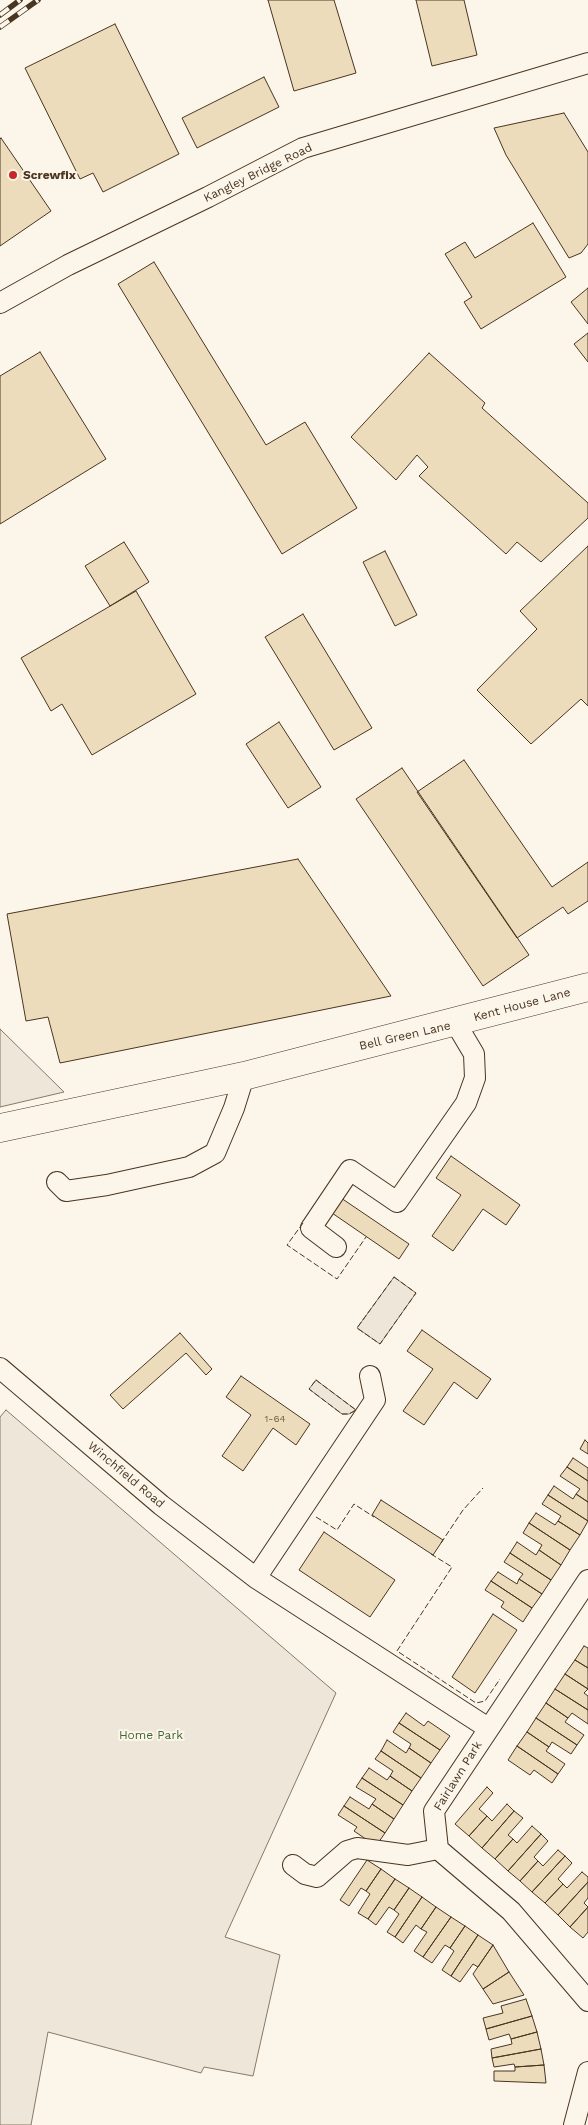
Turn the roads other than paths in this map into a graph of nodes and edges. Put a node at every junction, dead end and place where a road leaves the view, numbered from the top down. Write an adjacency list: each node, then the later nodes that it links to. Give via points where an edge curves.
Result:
1 (588, 63): 2 (street, Kangley Bridge Road, via 302,148 68,265)
2 (0, 303)
3 (588, 987): 4 (street, Kent House Lane)
4 (455, 1022): 5 (street, Bell Green Lane); 8 (street, Bell Green Lane, via 474,1054 474,1078 466,1103 397,1202 350,1170 311,1228)
5 (244, 1076): 6 (street, Bell Green Lane); 7 (street, via 215,1153 189,1167 107,1185 66,1191)
6 (0, 1128)
7 (57, 1182)
8 (336, 1247)
9 (0, 1368): 11 (street, Winchfield Road, via 161,1505)
10 (370, 1376): 11 (street, via 375,1400)
11 (256, 1578): 13 (street, Winchfield Road)
12 (588, 1580): 13 (street, Fairlawn Park)
13 (488, 1728): 14 (street, Fairlawn Park, via 434,1811)
14 (438, 1849): 15 (street, via 408,1855 357,1848 348,1851 317,1877 305,1874); 16 (street, via 511,1910)
15 (293, 1865)
16 (588, 2001)
17 (588, 2072): 18 (street)
18 (574, 2125)

